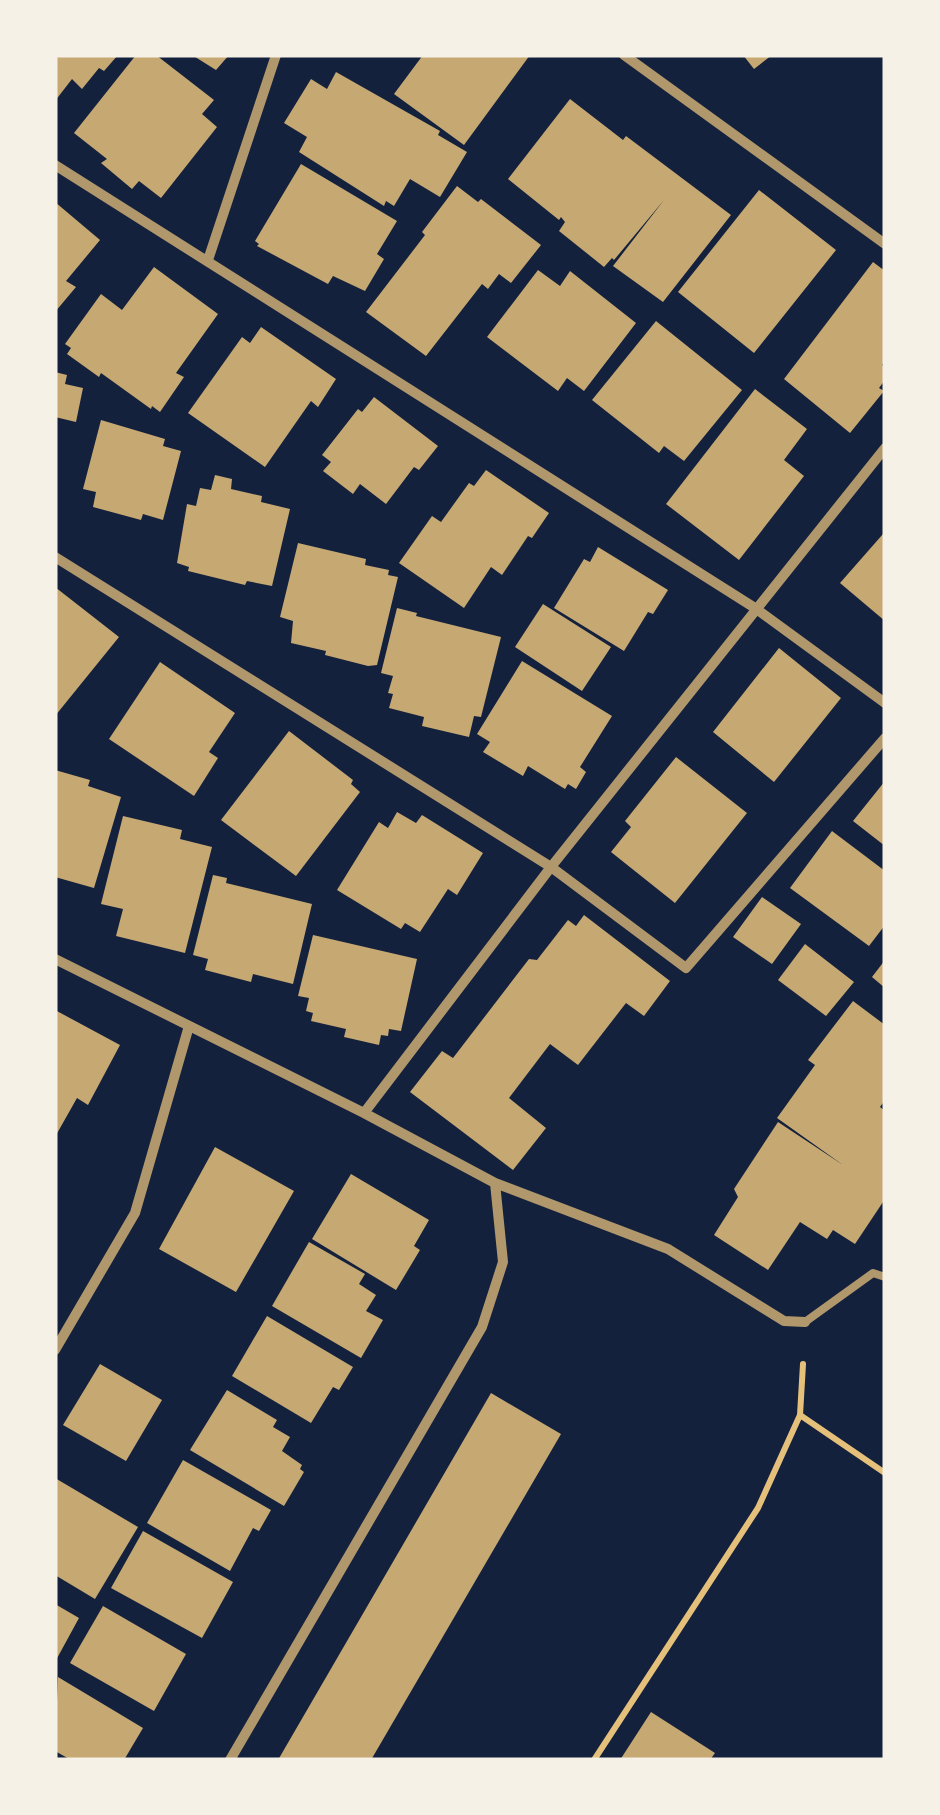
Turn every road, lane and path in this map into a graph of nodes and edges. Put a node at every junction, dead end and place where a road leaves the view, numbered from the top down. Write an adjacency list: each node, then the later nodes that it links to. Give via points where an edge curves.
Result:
1 (276, 55): 5 (street)
2 (624, 55): 4 (street)
3 (55, 165): 5 (street)
4 (885, 244)
5 (208, 260): 8 (street)
6 (885, 448): 8 (street)
7 (55, 556): 11 (street)
8 (755, 608): 9 (street); 11 (street)
9 (885, 703)
10 (885, 738): 11 (street, via 686,968)
11 (551, 867): 14 (street)
12 (55, 959): 13 (street)
13 (189, 1026): 14 (street); 18 (street, via 135,1213)
14 (364, 1113): 15 (street)
15 (495, 1183): 17 (street, via 668,1249 784,1321); 21 (street, via 503,1262 482,1327)
16 (885, 1277): 17 (lane, via 874,1273)
17 (805, 1322): 19 (path)
18 (55, 1350)
19 (800, 1415): 20 (path); 22 (path, via 758,1508)
20 (885, 1472)
21 (230, 1760)
22 (594, 1760)

